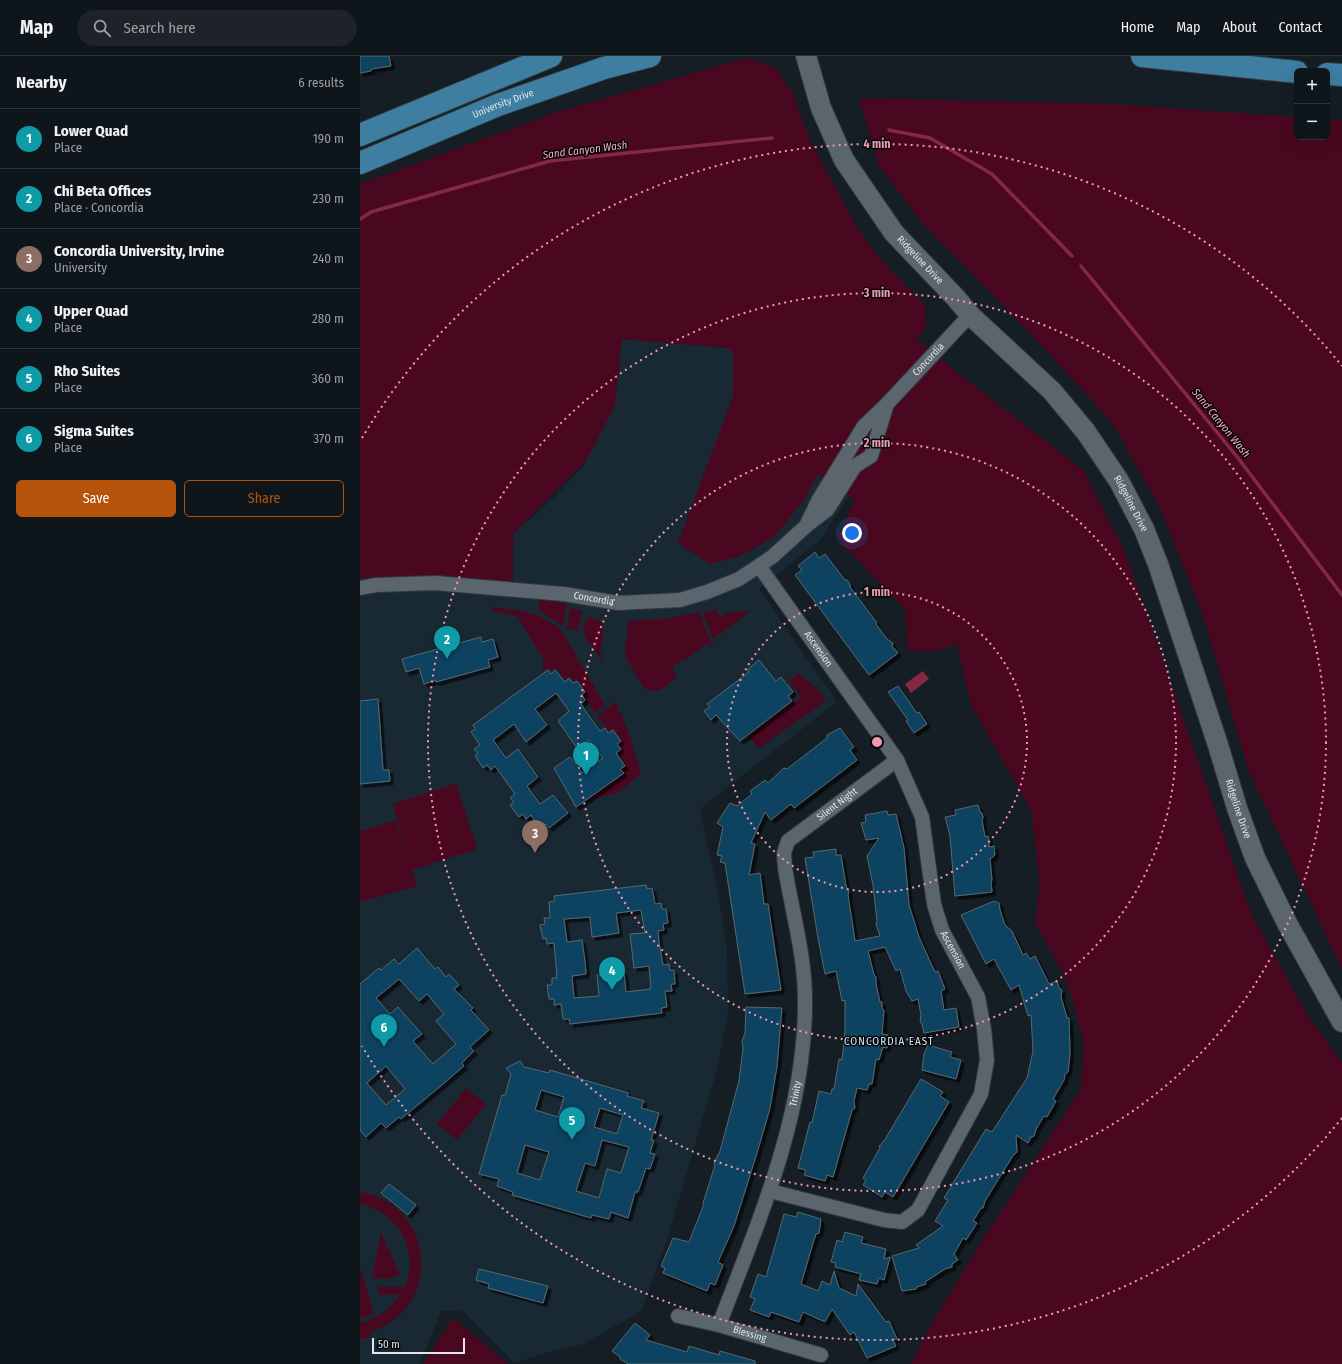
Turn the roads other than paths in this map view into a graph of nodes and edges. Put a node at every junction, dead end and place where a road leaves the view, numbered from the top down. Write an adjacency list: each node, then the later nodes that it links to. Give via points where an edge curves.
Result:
1 (551, 56): 8 (main road)
2 (650, 56): 9 (main road, University Drive, via 604,68 498,105)
3 (806, 56): 10 (street, Ridgeline Drive, via 821,108 844,160 894,233)
4 (1142, 56): 5 (main road)
5 (1294, 72)
6 (1330, 74): 7 (main road)
7 (1342, 75)
8 (360, 135)
9 (360, 163)
10 (970, 315): 11 (street, Concordia); 17 (street, Ridgeline Drive, via 1052,391 1086,432 1144,529 1158,564 1255,858 1287,923)
11 (887, 404): 12 (street, Concordia, via 864,426 849,448); 12 (street, Concordia, via 871,456 855,466 827,510)
12 (806, 526): 13 (street, Concordia)
13 (759, 566): 14 (street, Concordia, via 739,579 707,592 680,600 634,604 618,604 564,594 435,583); 15 (street, Ascension)
14 (360, 588)
15 (897, 760): 16 (street, Silent Night, via 788,841); 18 (street, Ascension, via 922,817 933,897 942,930 978,997 987,1060 981,1094 918,1210 902,1222 884,1220)
16 (784, 853): 18 (street, Trinity, via 802,965 805,998 804,1045 797,1090)
17 (1342, 1022)
18 (770, 1191): 20 (street, Trinity)
19 (678, 1316): 20 (street, Blessing)
20 (718, 1325): 21 (street, Blessing)
21 (821, 1355)

